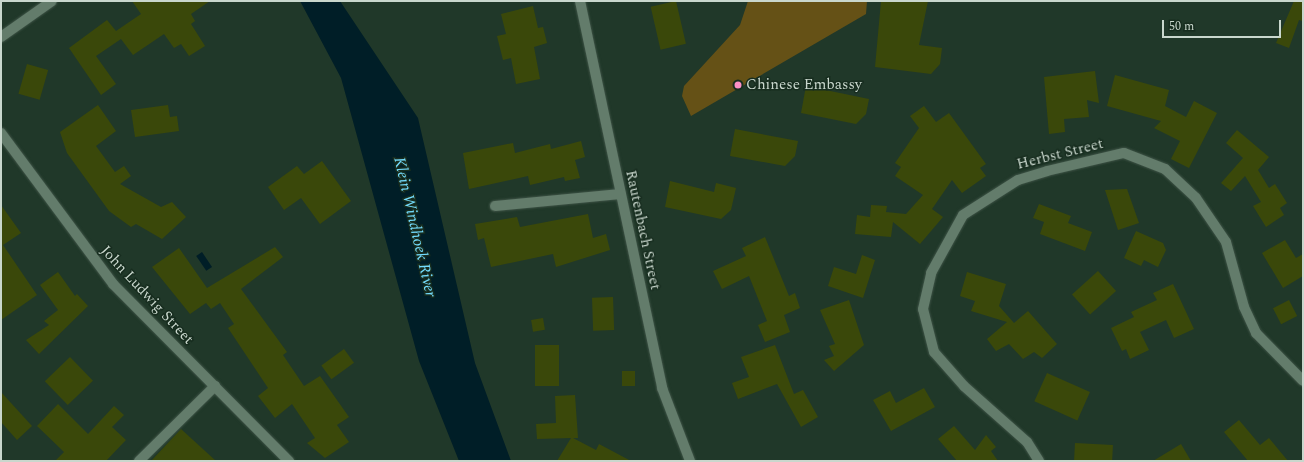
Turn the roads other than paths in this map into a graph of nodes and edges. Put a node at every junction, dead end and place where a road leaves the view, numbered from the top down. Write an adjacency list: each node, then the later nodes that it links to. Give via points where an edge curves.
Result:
1 (52, 1): 3 (street)
2 (580, 1): 5 (street, Rautenbach Street)
3 (1, 37)
4 (1, 133): 8 (street, John Ludwig Street, via 112,284)
5 (620, 194): 6 (street); 11 (street, Rautenbach Street, via 662,388)
6 (495, 206)
7 (1303, 382): 12 (street, Herbst Street, via 1256,333 1244,307 1226,242 1196,198 1165,169 1124,153 1047,171 1011,183 963,216 931,273 923,309 934,352 964,386 1027,442)
8 (215, 386): 9 (street); 10 (street, John Ludwig Street)
9 (139, 461)
10 (289, 461)
11 (690, 461)
12 (1039, 461)

